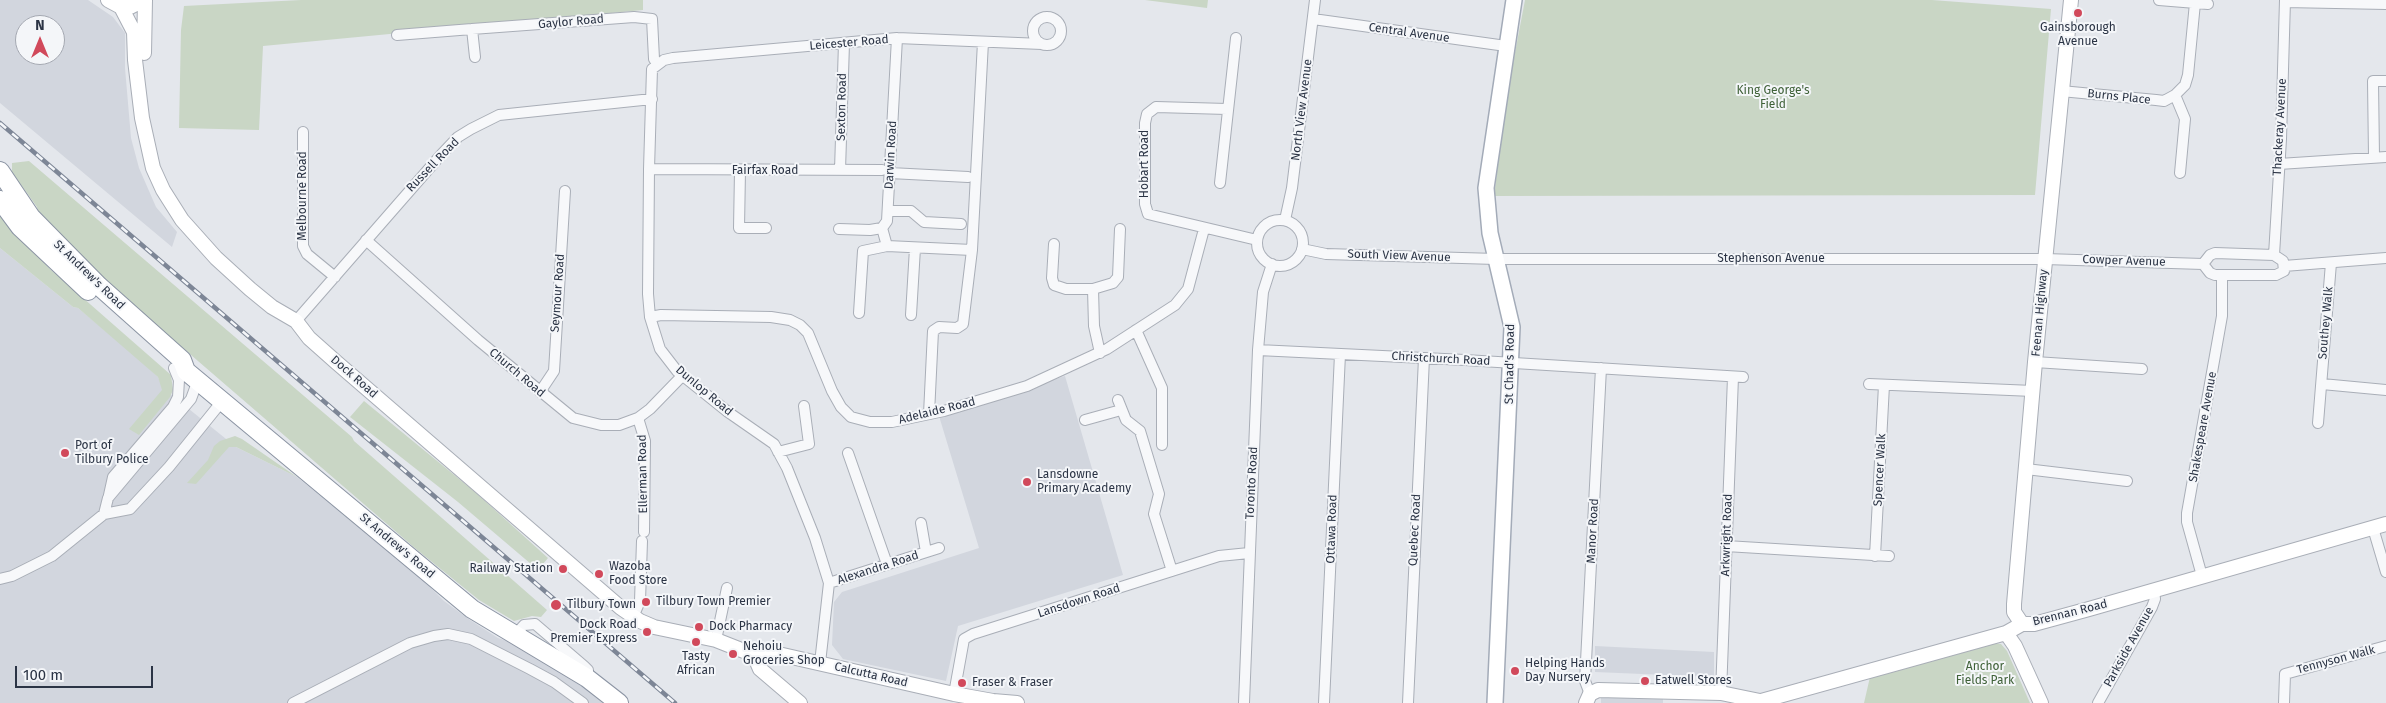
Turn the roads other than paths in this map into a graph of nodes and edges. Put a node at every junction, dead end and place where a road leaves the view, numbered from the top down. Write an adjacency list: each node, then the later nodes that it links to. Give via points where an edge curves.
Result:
1 (108, 0): 12 (street)
2 (144, 0): 12 (street, Dock Road, via 130,7); 25 (street, Dock Road, via 144,60)
3 (1315, 0): 13 (street, North View Avenue)
4 (1514, 0): 21 (main road, St Chad's Road)
5 (2071, 0): 26 (street, Feenan Highway)
6 (2159, 0): 9 (street)
7 (2285, 1): 8 (street); 33 (street, Thackeray Avenue)
8 (2361, 2): 11 (street)
9 (2195, 3): 10 (street); 27 (street, via 2188,75 2185,85)
10 (2208, 4)
11 (2386, 4)
12 (121, 7): 25 (street, Dock Road, via 134,32)
13 (1313, 19): 21 (street, Central Avenue); 45 (street, North View Avenue, via 1292,188)
14 (472, 29): 15 (street); 22 (street); 23 (street, Gaylor Road, via 634,17 652,20)
15 (397, 35)
16 (897, 38): 18 (street, Leicester Road); 19 (street, Leicester Road); 38 (street, Darwin Road)
17 (1236, 38): 29 (street)
18 (983, 42): 20 (street, Leicester Road); 59 (street)
19 (844, 43): 23 (street, Leicester Road, via 673,58); 35 (street, Sexton Road)
20 (1042, 44)
21 (1506, 46): 62 (main road, St Chad's Road, via 1486,188)
22 (475, 57)
23 (657, 64): 28 (street, Dunlop Road, via 652,69)
24 (2386, 81): 32 (street, via 2373,81)
25 (139, 86): 74 (street, Dock Road, via 153,168 162,190 182,220 250,289)
26 (2061, 91): 27 (street, Burns Place, via 2156,100); 63 (street, Feenan Highway)
27 (2174, 95): 39 (street, via 2185,119)
28 (652, 99): 34 (street, Dunlop Road); 53 (street, Russell Road, via 499,115 482,123 458,137)
29 (1227, 109): 41 (street); 52 (street, Hobart Road, via 1156,107 1148,114 1145,123 1145,204 1148,214)
30 (303, 132): 69 (street, Melbourne Road, via 303,246 307,254)
31 (2386, 156): 32 (street)
32 (2374, 157): 33 (street)
33 (2279, 164): 60 (street, Thackeray Avenue)
34 (649, 169): 37 (street, Fairfax Road); 73 (street, Dunlop Road)
35 (840, 170): 37 (street, Fairfax Road); 38 (street, Fairfax Road)
36 (0, 171): 46 (highway, St Andrew's Road)
37 (740, 171): 48 (street, via 739,228)
38 (886, 172): 40 (street, Fairfax Road); 44 (street, Darwin Road)
39 (2180, 172)
40 (968, 176)
41 (1220, 183)
42 (565, 191): 91 (street, Seymour Road, via 554,371)
43 (0, 200): 46 (highway, St Andrew's Road)
44 (888, 211): 47 (street, via 911,211 924,222); 49 (street, Darwin Road)
45 (1284, 220): 54 (street, via 1268,223); 58 (street, via 1299,229)
46 (25, 222): 84 (highway, St Andrew's Road, via 182,360)
47 (961, 224)
48 (766, 228)
49 (882, 228): 50 (street); 56 (street)
50 (839, 229)
51 (1120, 229): 70 (street, via 1118,277)
52 (1204, 229): 54 (street, Hobart Road); 75 (street, Adelaide Road, via 1188,289 1175,305)
53 (366, 240): 69 (street, Russell Road); 91 (street, Church Road)
54 (1257, 240): 65 (street, via 1261,255)
55 (1054, 244): 70 (street, via 1054,285 1066,289)
56 (887, 246): 57 (street); 71 (street, via 863,251)
57 (915, 248): 59 (street); 72 (street)
58 (1302, 249): 62 (street, South View Avenue, via 1326,254); 65 (street, via 1288,264)
59 (972, 250): 95 (street, via 964,324 957,328 939,327 933,331)
60 (2274, 254): 66 (street, via 2215,253); 67 (street)
61 (2386, 258): 64 (street)
62 (1496, 259): 63 (street, Stephenson Avenue); 81 (main road, St Chad's Road, via 1512,326)
63 (2045, 259): 66 (street, Cowper Avenue); 80 (street, Feenan Highway)
64 (2331, 263): 67 (street); 88 (street, Southey Walk)
65 (1272, 264): 76 (street, Toronto Road, via 1263,292)
66 (2203, 264): 68 (street, Cowper Avenue, via 2210,273)
67 (2284, 266): 68 (street, via 2284,271 2276,275)
68 (2222, 275): 117 (street, Shakespeare Avenue, via 2222,316 2187,513)
69 (335, 277): 74 (street, Russell Road)
70 (1093, 289): 77 (street, via 1094,326)
71 (859, 313)
72 (912, 315)
73 (650, 317): 85 (street, Dunlop Road, via 660,350); 95 (street, Adelaide Road, via 771,317 790,320 808,333 832,390 851,417 870,422 892,422)
74 (296, 321): 122 (street, Dock Road, via 309,338 336,362)
75 (1136, 330): 77 (street, Adelaide Road); 99 (street, via 1162,388)
76 (1258, 350): 78 (street, Christchurch Road); 111 (street, Toronto Road)
77 (1100, 353): 95 (street, Adelaide Road, via 1027,386)
78 (1340, 354): 79 (street, Christchurch Road); 139 (street, Ottawa Road)
79 (1424, 358): 81 (street, Christchurch Road); 140 (street, Quebec Road)
80 (2035, 362): 83 (street); 92 (street, Feenan Highway)
81 (1511, 363): 82 (street, Christchurch Road); 141 (main road, St Chad's Road)
82 (1601, 368): 86 (street, Christchurch Road); 130 (street, Manor Road, via 1585,681)
83 (2142, 369)
84 (186, 373): 93 (highway, St Andrew's Road); 104 (street, via 180,380 173,407 113,477); 104 (street, via 191,399)
85 (683, 375): 96 (street, Church Road); 100 (street, Dunlop Road, via 774,444)
86 (1738, 377): 108 (street, Arkwright Road)
87 (1869, 384): 89 (street)
88 (2322, 384): 90 (street); 98 (street, Southey Walk)
89 (1884, 385): 92 (street); 112 (street, Spencer Walk)
90 (2386, 390)
91 (540, 392): 96 (street, Church Road, via 562,411 586,423 618,425)
92 (2033, 392): 102 (street, Feenan Highway)
93 (222, 400): 105 (street, via 169,467 130,509); 135 (highway, St Andrew's Road, via 472,609 587,678)
94 (804, 406): 100 (street, via 809,444)
95 (929, 414)
96 (638, 418): 122 (street, Ellerman Road, via 645,441)
97 (1085, 420): 115 (street, via 1120,405 1126,420 1140,431 1159,494 1154,514)
98 (2318, 423)
99 (1162, 445)
100 (778, 452): 119 (street, Dunlop Road, via 815,538)
101 (848, 453): 114 (street)
102 (2026, 469): 103 (street); 123 (street, Feenan Highway, via 2014,608)
103 (2127, 481)
104 (108, 498): 105 (street)
105 (104, 514): 118 (street, via 52,556)
106 (921, 523): 110 (street, Alexandra Road)
107 (2380, 526): 116 (street); 117 (street, Brennan Road)
108 (1726, 546): 112 (street); 131 (street, Arkwright Road)
109 (939, 548): 110 (street, Alexandra Road)
110 (926, 552): 114 (street, Alexandra Road)
111 (1249, 553): 115 (street, Lansdown Road, via 1219,556); 138 (street, Toronto Road)
112 (1875, 556): 113 (street)
113 (1889, 556)
114 (887, 564): 119 (street, Alexandra Road)
115 (1172, 571): 129 (street, Lansdown Road, via 964,639)
116 (2386, 572)
117 (2202, 576): 121 (street, Brennan Road)
118 (0, 579)
119 (829, 583): 128 (street, Dunlop Road)
120 (727, 588): 125 (street)
121 (2154, 590): 123 (street, Brennan Road, via 2034,624); 143 (street, Parkside Avenue, via 2152,607)
122 (637, 619): 125 (street, Calcutta Road, via 654,627)
123 (2022, 624): 124 (street, Brennan Road)
124 (2006, 633): 132 (street, Brennan Road); 142 (street)
125 (716, 640): 127 (street, Calcutta Road)
126 (2386, 646): 144 (street, Tennyson Walk, via 2285,674)
127 (754, 655): 128 (street, Calcutta Road, via 774,654); 136 (street, via 760,669)
128 (820, 663): 129 (street, Calcutta Road)
129 (954, 694): 137 (street, Calcutta Road)
130 (1588, 698): 131 (street, via 1598,690)
131 (1724, 698): 132 (street)
132 (1757, 702)
133 (293, 703): 134 (street, via 410,643 448,634 471,639 513,660 554,682)
134 (583, 703)
135 (620, 703)
136 (800, 703)
137 (1017, 703)
138 (1244, 703)
139 (1324, 703)
140 (1408, 703)
141 (1495, 703)
142 (2041, 703)
143 (2098, 703)
144 (2284, 703)

